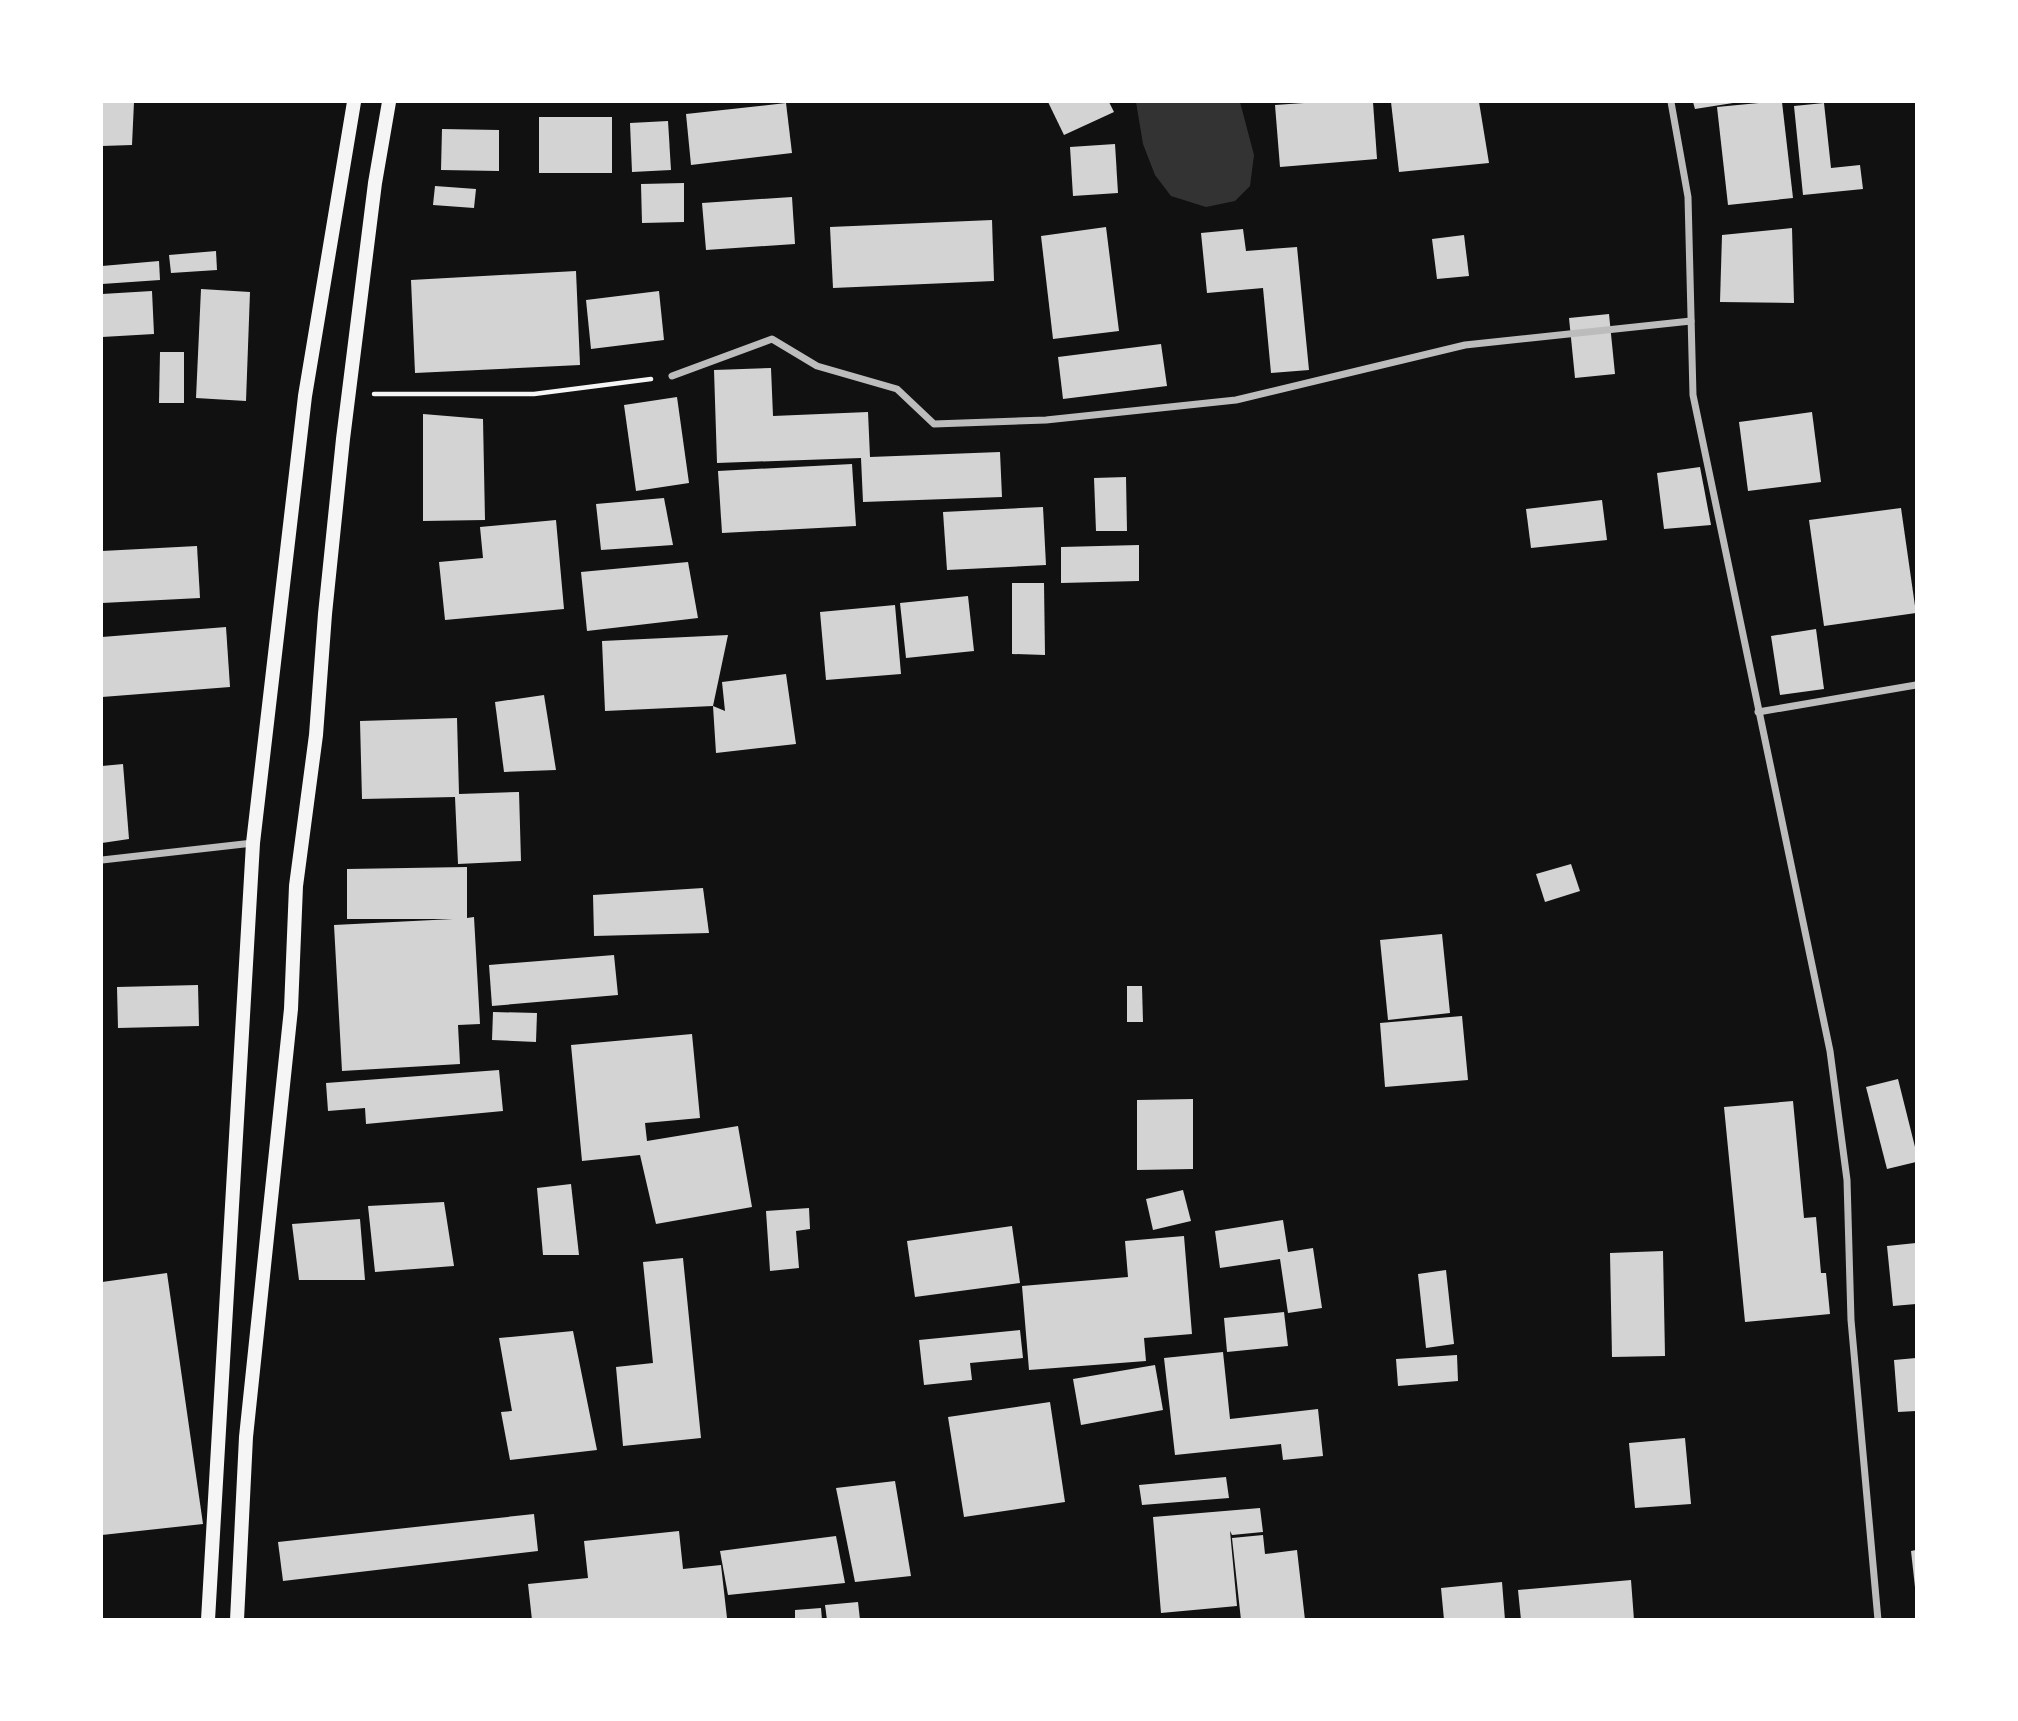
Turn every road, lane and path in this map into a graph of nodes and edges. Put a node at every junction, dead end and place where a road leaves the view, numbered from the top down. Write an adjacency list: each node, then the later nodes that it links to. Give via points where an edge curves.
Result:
1 (354, 102): 9 (main road, via 305,396)
2 (389, 102): 6 (main road)
3 (1671, 102): 4 (street, via 1688,198)
4 (1691, 321): 5 (street, via 1465,345 1236,400 1046,420 934,424 897,389 817,366 772,339); 8 (street, via 1693,395)
5 (672, 376): 6 (path, via 534,394)
6 (348, 394): 12 (main road, via 316,735 296,886 291,1009 246,1437)
7 (1916, 685): 8 (street)
8 (1758, 712): 13 (street, via 1830,1051 1847,1180 1851,1320)
9 (253, 843): 10 (street); 11 (main road)
10 (102, 860)
11 (208, 1619)
12 (237, 1619)
13 (1878, 1619)

